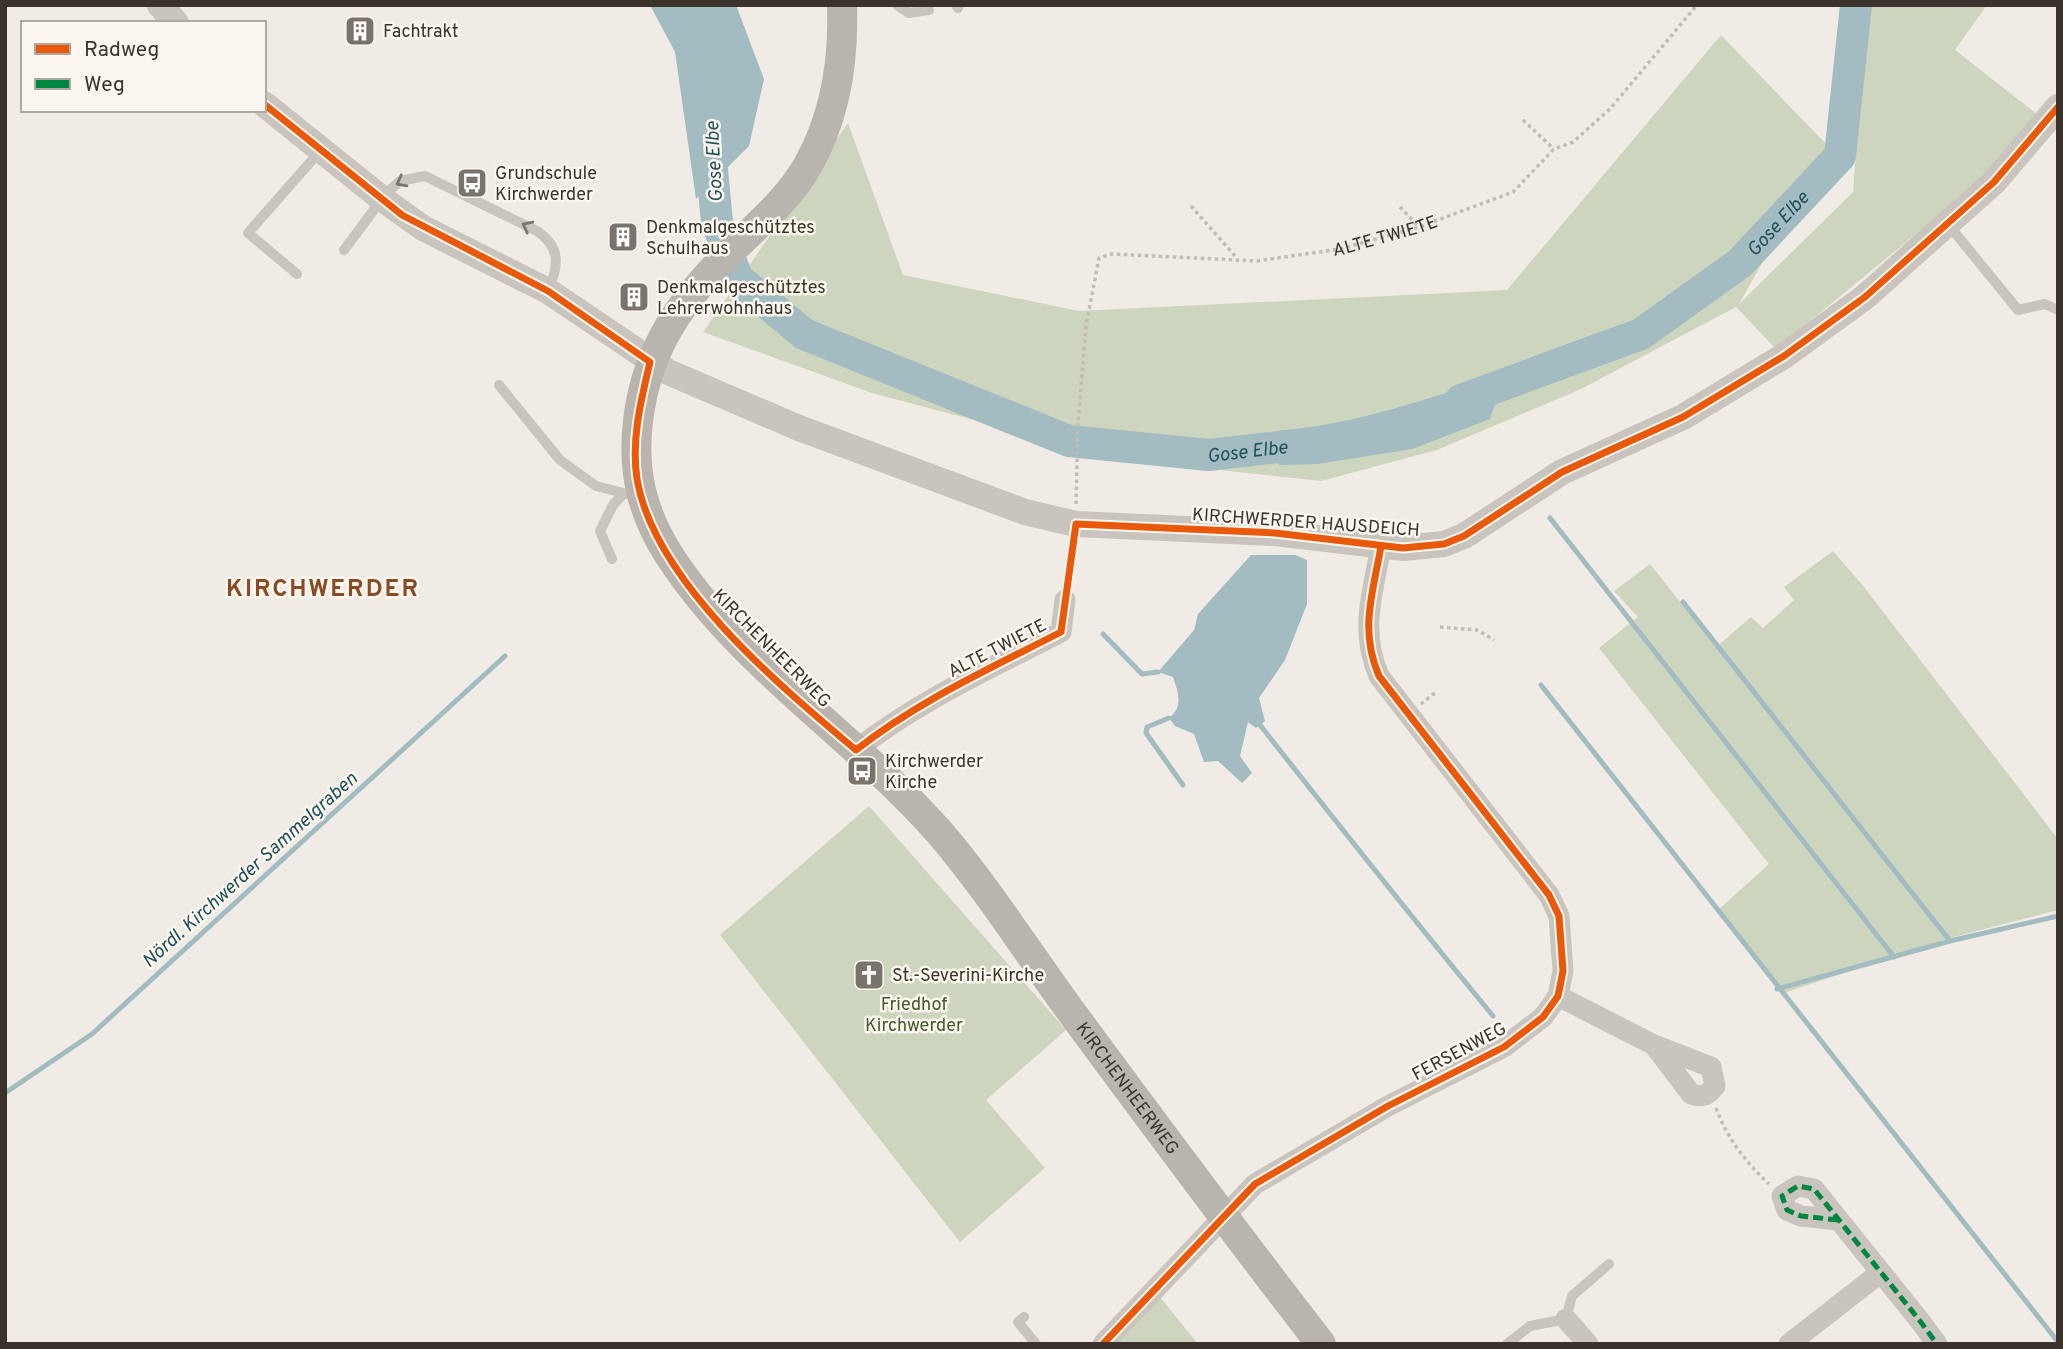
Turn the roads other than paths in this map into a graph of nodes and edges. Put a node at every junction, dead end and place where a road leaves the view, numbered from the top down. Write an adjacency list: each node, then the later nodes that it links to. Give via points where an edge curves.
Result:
1 (160, 5): 5 (street)
2 (842, 5): 15 (main road, KIRCHENHEERWEG, via 833,104 807,167 771,215 718,265 673,320)
3 (897, 5): 4 (lane, via 909,13)
4 (929, 10)
5 (174, 21)
6 (266, 106): 8 (street, KIRCHWERDER HAUSDEICH)
7 (2058, 107): 10 (street, KIRCHWERDER HAUSDEICH, via 1994,182)
8 (321, 150): 9 (street, KIRCHWERDER HAUSDEICH); 12 (lane, via 248,233)
9 (382, 199): 11 (lane); 13 (street, KIRCHWERDER HAUSDEICH, via 423,228); 13 (lane, one-way to 9, via 557,267 555,250 537,231 425,176 400,181)
10 (1947, 223): 14 (lane, via 2018,310 2045,304); 18 (street, KIRCHWERDER HAUSDEICH, via 1865,297 1710,402 1562,472 1464,536 1424,548)
11 (344, 250)
12 (297, 274)
13 (548, 291): 15 (street, KIRCHWERDER HAUSDEICH)
14 (2058, 310)
15 (650, 362): 17 (main road, KIRCHENHEERWEG); 18 (street, KIRCHWERDER HAUSDEICH, via 805,430 1025,512 1076,524 1275,533)
16 (499, 385): 17 (lane, via 560,460 596,486)
17 (633, 496): 19 (lane, via 613,505 600,531); 21 (main road, KIRCHENHEERWEG, via 666,552 721,624)
18 (1381, 546): 22 (street, via 1366,631 1370,655 1379,676 1549,895 1559,916 1563,942)
19 (612, 559)
20 (1065, 600): 21 (street, ALTE TWIETE, via 1061,632 943,694)
21 (856, 750): 25 (main road, KIRCHENHEERWEG, via 941,835)
22 (1558, 996): 23 (street); 25 (street, FERSENWEG, via 1524,1034 1274,1172 1255,1184)
23 (1654, 1045): 23 (street, via 1691,1094 1709,1094 1716,1086 1711,1068)
24 (1782, 1196): 27 (street, via 1798,1186 1814,1189)
25 (1223, 1217): 31 (street, FERSENWEG); 32 (main road, KIRCHENHEERWEG)
26 (1609, 1264): 29 (lane, via 1572,1296)
27 (1881, 1273): 35 (street); 36 (street)
28 (1024, 1317): 30 (lane, via 1018,1322)
29 (1566, 1319): 33 (lane, via 1530,1326); 34 (street)
30 (1036, 1344)
31 (1103, 1344)
32 (1321, 1344)
33 (1507, 1344)
34 (1588, 1344)
35 (1789, 1344)
36 (1937, 1344)

